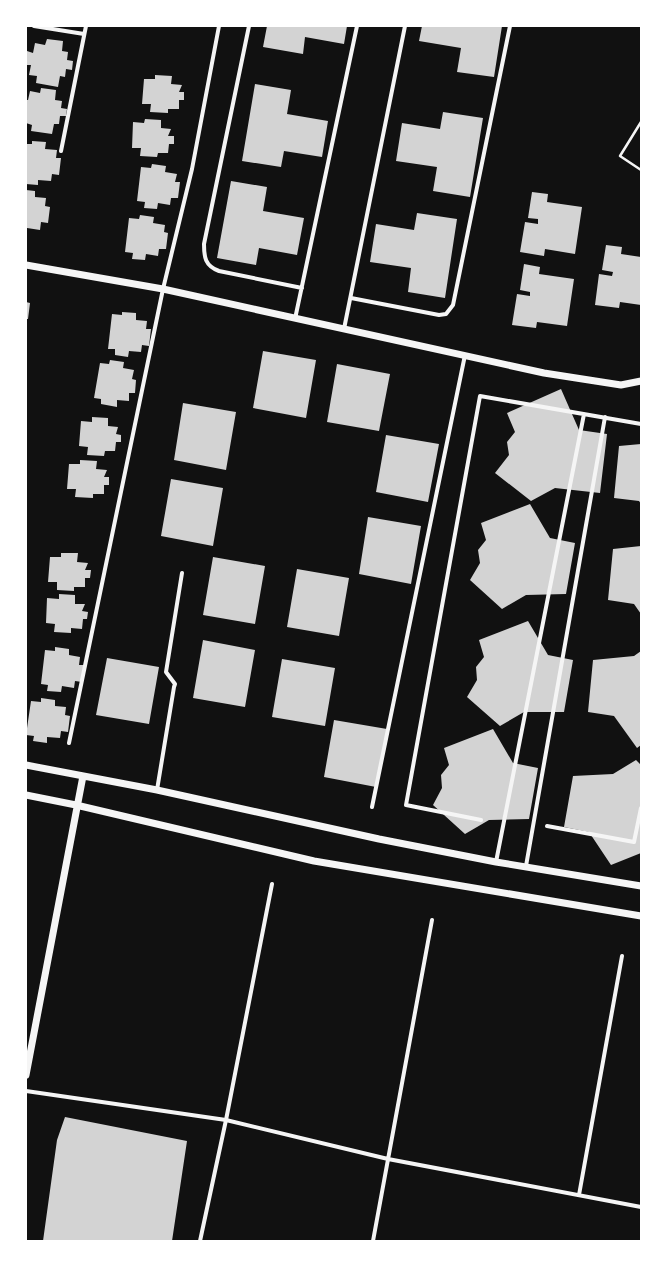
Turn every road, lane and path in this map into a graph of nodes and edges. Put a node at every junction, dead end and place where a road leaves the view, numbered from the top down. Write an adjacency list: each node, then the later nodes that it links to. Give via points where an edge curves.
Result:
1 (34, 26): 8 (street)
2 (86, 26): 8 (street)
3 (218, 26): 14 (street, via 192,169)
4 (249, 26): 13 (street, via 204,244 204,257 210,267 219,270)
5 (357, 26): 13 (street)
6 (405, 26): 15 (street)
7 (510, 26): 15 (street, via 453,305 446,314 439,315)
8 (84, 34): 10 (street)
9 (641, 122): 11 (path, via 620,156)
10 (61, 151)
11 (641, 170)
12 (26, 265): 14 (street)
13 (302, 288): 16 (street)
14 (163, 289): 16 (street); 24 (street)
15 (351, 298): 17 (street)
16 (295, 320): 17 (street)
17 (344, 330): 18 (street)
18 (465, 354): 19 (street, via 544,373 621,385); 30 (street)
19 (641, 381)
20 (584, 414): 21 (street); 32 (street, via 480,396 406,805); 34 (street)
21 (605, 417): 22 (street); 35 (street)
22 (641, 424)
23 (182, 573): 27 (street, via 166,672 175,684)
24 (69, 743)
25 (26, 765): 26 (street)
26 (83, 776): 27 (street); 29 (street)
27 (157, 790): 34 (street)
28 (26, 795): 29 (street)
29 (76, 805): 38 (street, via 314,860); 41 (street)
30 (372, 807)
31 (641, 808): 33 (street, via 634,842)
32 (481, 820)
33 (547, 826)
34 (496, 862): 35 (street)
35 (526, 866): 37 (street)
36 (272, 884): 43 (street)
37 (641, 886)
38 (641, 916)
39 (432, 920): 44 (street)
40 (622, 956): 45 (street)
41 (26, 1074)
42 (26, 1091): 43 (street)
43 (226, 1120): 44 (street); 47 (street)
44 (388, 1160): 45 (street); 48 (street)
45 (579, 1195): 46 (street)
46 (641, 1207)
47 (200, 1241)
48 (373, 1241)

